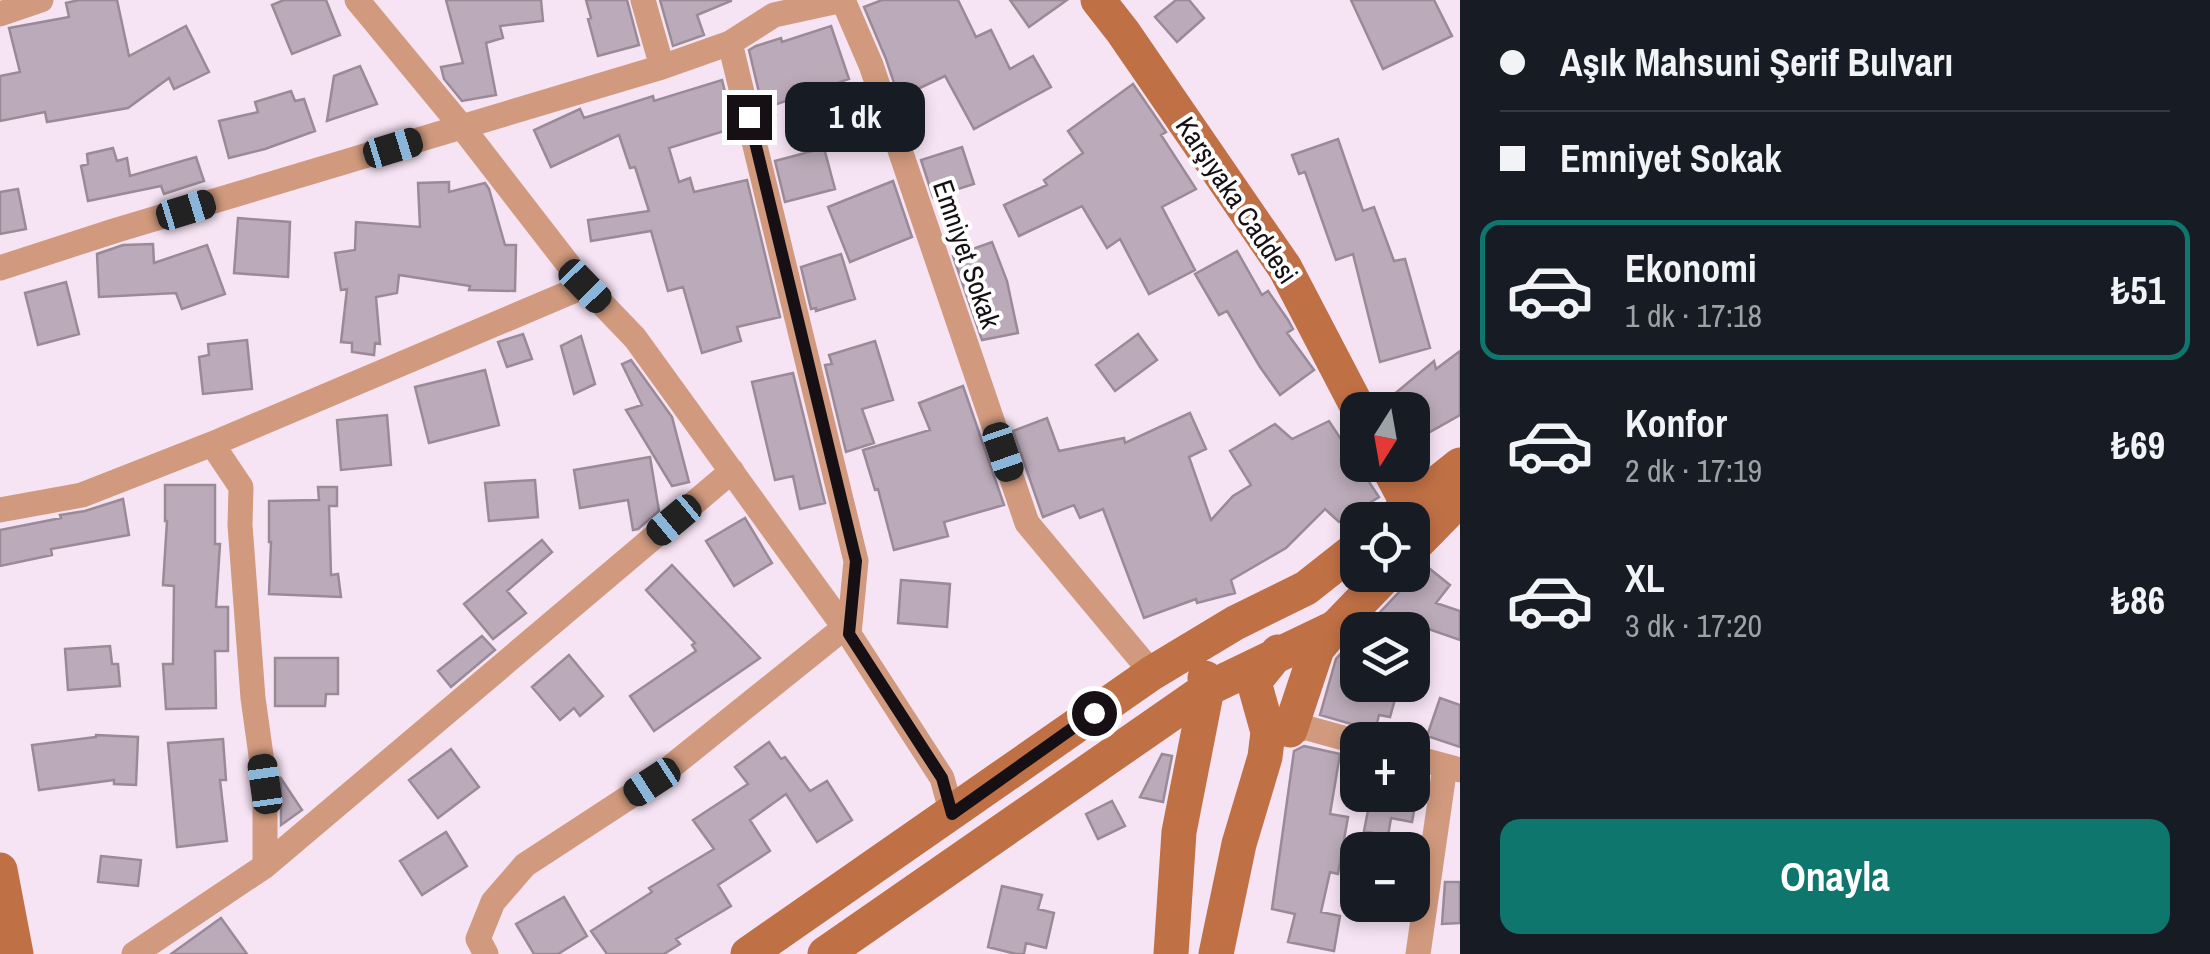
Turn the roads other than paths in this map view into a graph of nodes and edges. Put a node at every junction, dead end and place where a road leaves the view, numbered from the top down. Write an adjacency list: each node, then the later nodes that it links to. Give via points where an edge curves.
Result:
1 (41, 0): 6 (street)
2 (357, 0): 9 (street)
3 (643, 0): 8 (street)
4 (1098, 0): 12 (main road, Karşıyaka Caddesi, via 1286,268)
5 (769, 8): 7 (street, Emniyet Sokak); 27 (street, Emniyet Sokak, via 843,0 1027,523)
6 (0, 14)
7 (730, 43): 8 (street, Emniyet Sokak); 24 (street, via 856,561)
8 (662, 67): 9 (street, Emniyet Sokak)
9 (462, 127): 10 (street, Emniyet Sokak); 11 (street)
10 (0, 268)
11 (585, 286): 13 (street); 15 (street, via 634,338)
12 (1350, 392)
13 (212, 444): 18 (street, via 82,495); 33 (street, via 241,487)
14 (1460, 464): 17 (main road)
15 (732, 471): 24 (street); 33 (street)
16 (1460, 500): 19 (main road)
17 (1413, 502)
18 (0, 510)
19 (1430, 530)
20 (1340, 561): 22 (main road, via 1306,588)
21 (1369, 592): 23 (main road)
22 (1236, 622): 25 (main road); 26 (main road, via 1270,627)
23 (1336, 626): 26 (main road); 29 (main road, via 1316,649)
24 (847, 631): 32 (street, via 942,778); 37 (street, via 652,782 525,865 493,902 478,939)
25 (1201, 642): 27 (main road); 28 (main road)
26 (1278, 653): 28 (main road); 29 (main road, via 1254,682)
27 (1152, 673): 32 (main road)
28 (1207, 688): 39 (main road); 40 (main road, via 1179,832)
29 (1279, 731): 30 (street, via 1308,728); 41 (main road, via 1239,844)
30 (1340, 737)
31 (1452, 768): 42 (street)
32 (952, 814): 38 (main road)
33 (266, 866): 36 (street)
34 (0, 870): 35 (main road)
35 (16, 954)
36 (134, 954)
37 (486, 954)
38 (748, 954)
39 (825, 954)
40 (1171, 954)
41 (1216, 954)
42 (1418, 954)

